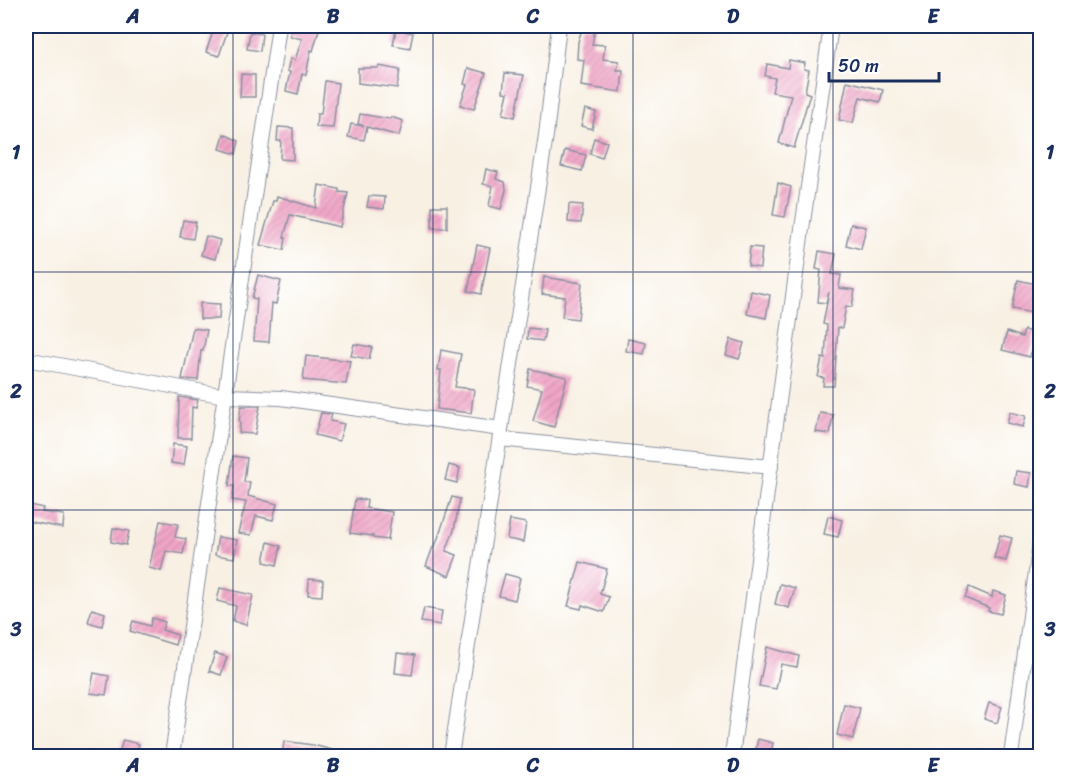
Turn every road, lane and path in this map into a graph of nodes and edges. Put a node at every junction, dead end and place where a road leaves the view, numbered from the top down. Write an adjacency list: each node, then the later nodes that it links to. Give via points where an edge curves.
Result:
1 (279, 26): 5 (street)
2 (559, 26): 6 (street)
3 (831, 26): 7 (street)
4 (26, 359): 5 (street)
5 (225, 396): 6 (street, via 281,398); 9 (street)
6 (500, 434): 7 (street); 10 (street)
7 (771, 467): 11 (street)
8 (1041, 542): 12 (street)
9 (172, 756)
10 (451, 756)
11 (732, 756)
12 (1011, 756)

